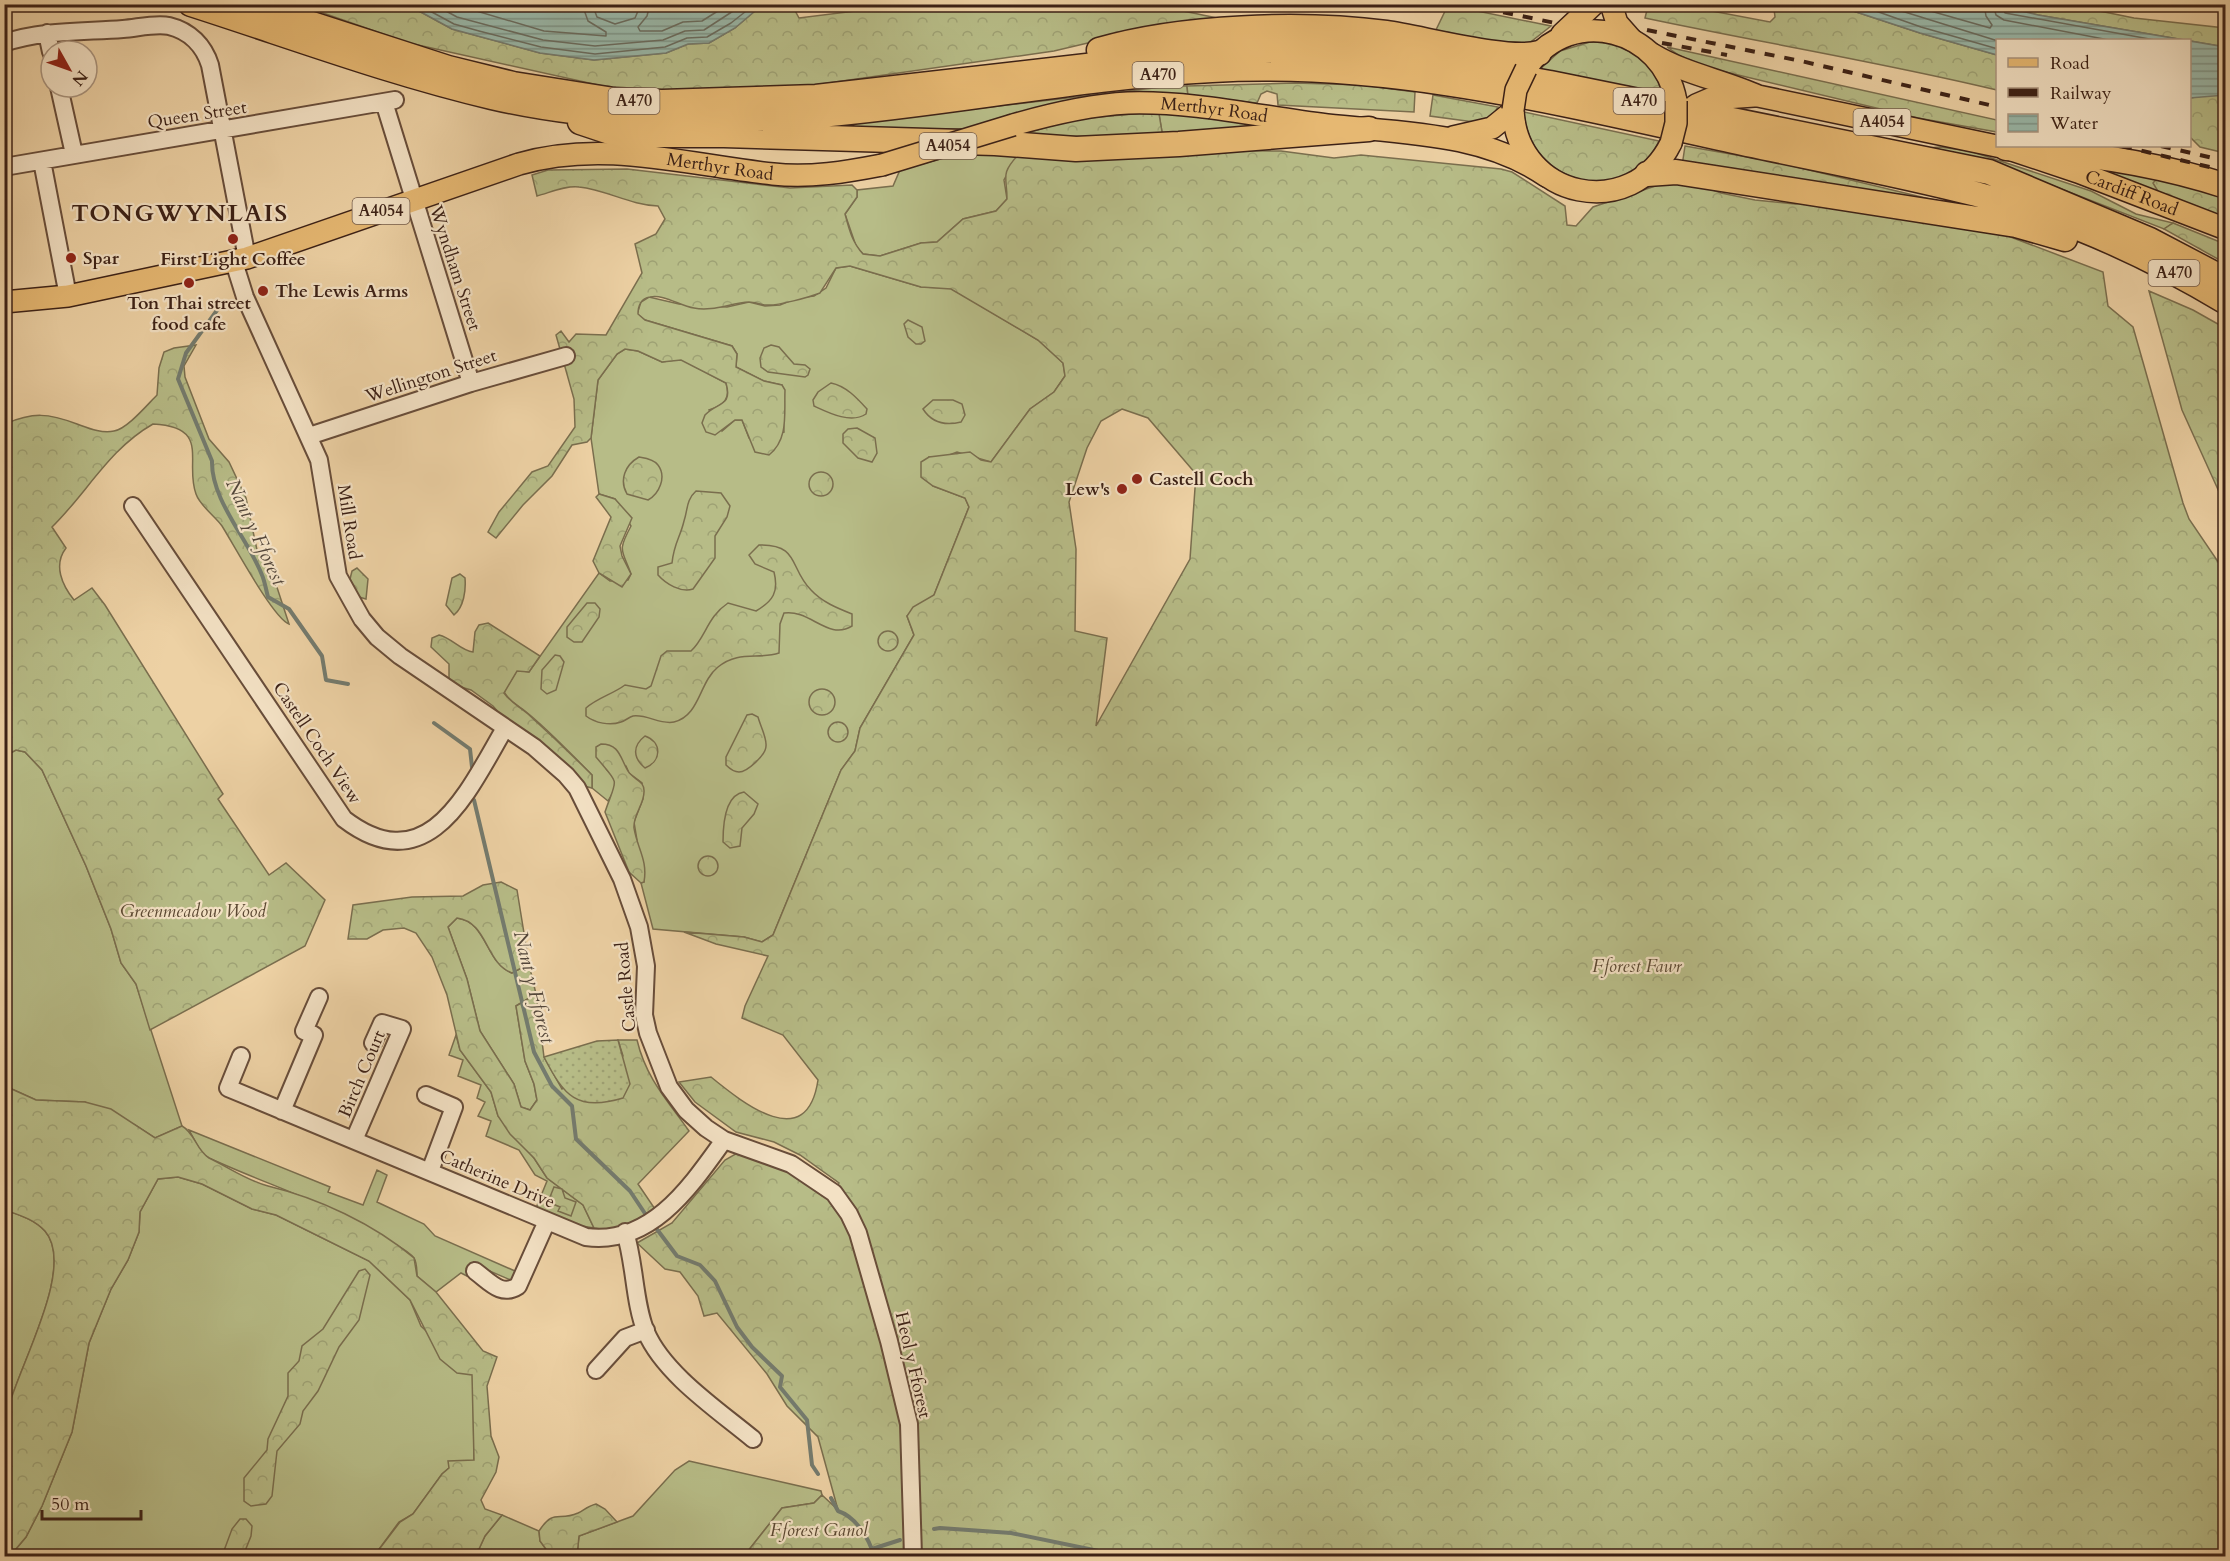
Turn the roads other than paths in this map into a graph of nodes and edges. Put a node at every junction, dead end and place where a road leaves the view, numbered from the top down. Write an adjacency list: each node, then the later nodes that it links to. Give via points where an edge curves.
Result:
1 (191, 4): 16 (highway, A470, via 401,71)
2 (250, 4): 11 (highway, A470, via 448,68 513,84 614,100 708,103 816,97)
3 (1593, 4): 10 (main road)
4 (1611, 4): 7 (main road, via 1617,22)
5 (47, 33): 6 (street); 8 (street, Mill Road); 19 (street, Mill Road, via 167,26 198,43 210,65)
6 (48, 39)
7 (1632, 40): 9 (main road); 10 (main road, via 1592,30 1577,32)
8 (4, 43)
9 (1652, 54): 12 (main road, Cardiff Road / A4054, via 1675,67); 15 (main road)
10 (1538, 56): 11 (highway, via 1515,56 1384,33 1261,28 1108,47); 17 (main road, bridge, via 1516,90)
11 (1028, 71): 34 (highway, A470, via 1199,53 1304,49 1398,57 1550,83 1989,172 2150,240)
12 (1758, 96): 15 (main road, Cardiff Road / A4054); 21 (main road, Cardiff Road / A4054)
13 (62, 99): 24 (street)
14 (390, 101): 19 (street, Queen Street); 30 (street, Wyndham Street)
15 (1686, 103): 27 (main road, bridge, via 1662,159)
16 (531, 105): 18 (highway, via 619,135 995,143 1076,149); 32 (highway, A470, via 602,115 699,121 905,105 1207,70 1284,67 1376,73 1571,105 1977,194 2070,225)
17 (1513, 110): 20 (main road, Merthyr Road / A4054, via 1482,132); 28 (main road, via 1524,149)
18 (1369, 129): 20 (main road, Merthyr Road / A4054); 30 (main road, Merthyr Road / A4054, bridge, via 1208,108 1130,103 1061,111 882,165 828,175 774,174 602,152 561,154)
19 (224, 131): 24 (street, Queen Street); 33 (street, Mill Road)
20 (1447, 138): 28 (main road, Merthyr Road / A4054, via 1522,161)
21 (1996, 146)
22 (2001, 147): 23 (main road, Cardiff Road / A4054)
23 (2006, 148): 29 (highway, via 2100,158); 31 (main road, Cardiff Road / A4054, via 2078,171)
24 (74, 154): 25 (street, Queen Street)
25 (42, 161): 26 (street, Queen Street); 35 (street)
26 (4, 167)
27 (1647, 174): 28 (main road, via 1618,189 1595,192 1569,188); 32 (highway, via 1688,174 2016,225 2063,238)
28 (1546, 176)
29 (2226, 186)
30 (412, 200): 33 (main road, Merthyr Road / A4054); 39 (street, Wyndham Street)
31 (2226, 229)
32 (2121, 247): 37 (highway, A470)
33 (240, 260): 35 (main road, Merthyr Road / A4054); 40 (street, Mill Road, via 245,297)
34 (2226, 280)
35 (68, 296): 36 (main road, Merthyr Road / A4054)
36 (4, 302)
37 (2226, 302)
38 (566, 356): 39 (street, Wellington Street)
39 (471, 383): 40 (street, Wellington Street)
40 (309, 436): 42 (street, Mill Road, via 319,460 338,576 362,619 400,656)
41 (133, 506): 42 (street, Castell Coch View, via 344,819 357,828 368,834 404,840 435,829 461,804)
42 (505, 728): 49 (street, Castle Road, via 553,762 577,788 622,879 639,927 646,966 644,1015 669,1087 686,1110)
43 (319, 997): 47 (street, via 304,1031 314,1035)
44 (373, 1043): 48 (street, Birch Court, via 382,1023 402,1029)
45 (241, 1056): 47 (street, Catherine Drive, via 228,1088)
46 (426, 1095): 50 (street, via 454,1107)
47 (282, 1111): 48 (street, Catherine Drive)
48 (354, 1140): 50 (street, Catherine Drive)
49 (724, 1140): 51 (street, Castle Road, via 790,1164); 53 (street, Catherine Drive, via 679,1200 650,1222)
50 (430, 1171): 52 (street, Catherine Drive)
51 (834, 1193): 58 (street, Heol y Fforest, via 858,1233 909,1424)
52 (547, 1221): 53 (street, Catherine Drive, via 586,1237); 54 (street, via 518,1286 502,1291)
53 (625, 1232): 55 (street)
54 (475, 1271)
55 (646, 1330): 56 (street, via 625,1338); 57 (street, via 656,1349 693,1389)
56 (596, 1370)
57 (753, 1439)
58 (913, 1557)

